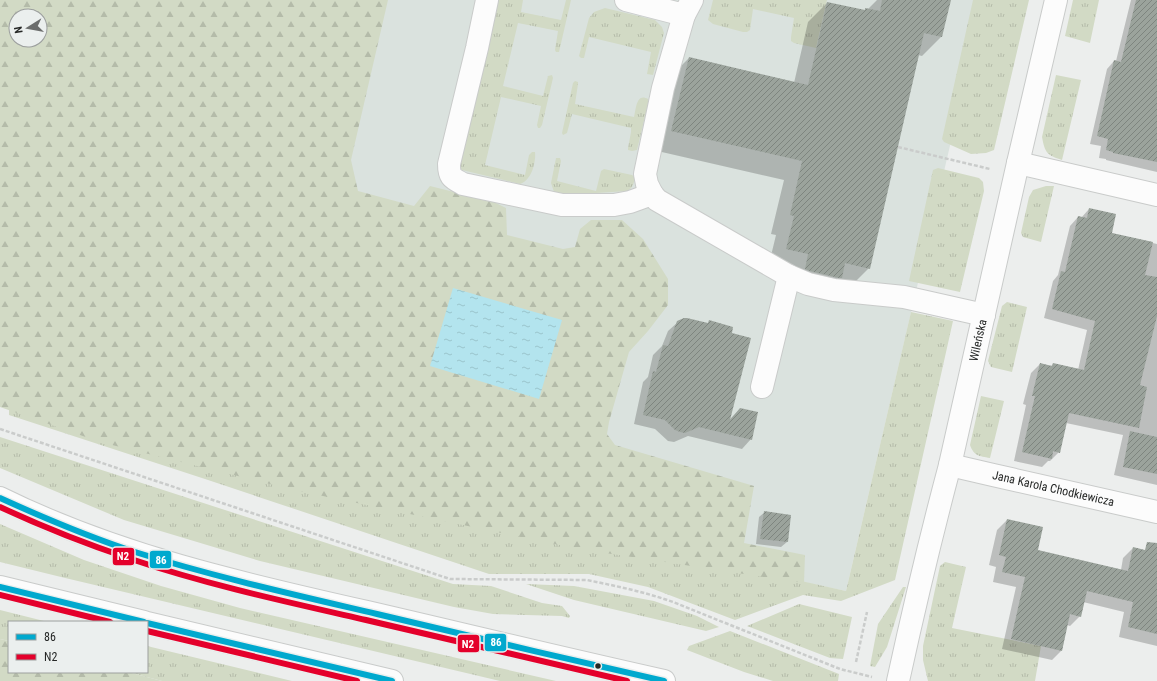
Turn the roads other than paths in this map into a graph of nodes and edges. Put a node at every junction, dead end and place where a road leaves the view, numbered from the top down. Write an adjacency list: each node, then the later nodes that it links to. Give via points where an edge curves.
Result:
1 (487, 0): 6 (main road, via 449,164 452,177 463,184 562,205 614,205)
2 (626, 0): 4 (main road)
3 (1056, 0): 5 (main road, Wileńska)
4 (688, 7): 6 (main road, via 663,88 645,174)
5 (1018, 163): 7 (main road); 9 (main road, Wileńska)
6 (652, 194): 8 (main road, via 657,200)
7 (1157, 195)
8 (789, 276): 9 (main road, via 834,290 904,297); 10 (main road)
9 (984, 315): 11 (main road, Wileńska)
10 (762, 387)
11 (950, 464): 13 (main road, Jana Karola Chodkiewicza); 17 (main road, Wileńska, via 908,633)
12 (0, 498): 19 (main road, via 68,528 167,562 274,591)
13 (1157, 512)
14 (0, 588): 15 (main road)
15 (142, 621)
16 (148, 622): 18 (main road)
17 (888, 680)
18 (392, 681)
19 (664, 681)

